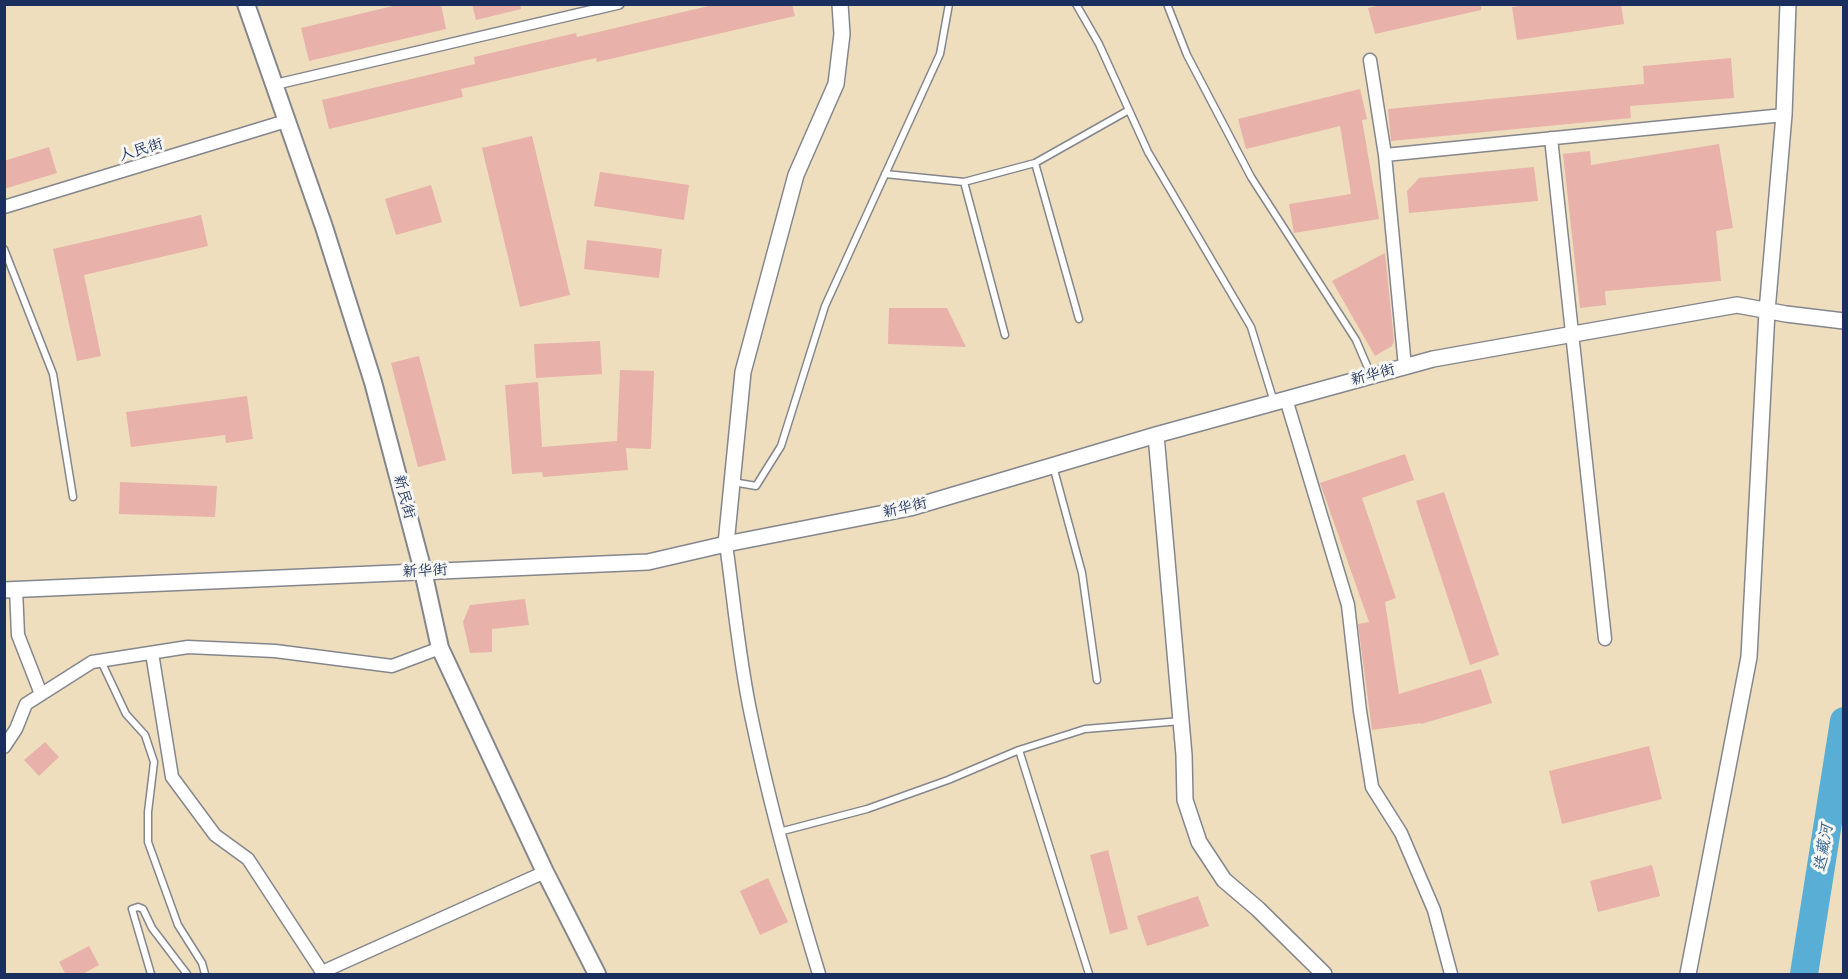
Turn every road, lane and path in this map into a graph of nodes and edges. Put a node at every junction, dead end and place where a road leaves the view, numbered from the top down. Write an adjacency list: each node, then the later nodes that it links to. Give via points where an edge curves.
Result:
1 (246, 4): 9 (main road, 新民街)
2 (619, 4): 9 (street)
3 (840, 4): 30 (street, via 842,34 836,84 796,175 743,372)
4 (949, 4): 16 (lane, via 940,54)
5 (1076, 4): 10 (lane, via 1100,44)
6 (1167, 4): 26 (lane, via 1187,55 1251,177 1356,340)
7 (1788, 4): 11 (street)
8 (1370, 60): 14 (street)
9 (273, 85): 12 (main road, 新民街)
10 (1129, 110): 15 (lane); 27 (lane, via 1148,152 1251,327)
11 (1784, 115): 13 (street); 20 (street)
12 (286, 121): 18 (street, 人民街); 33 (main road, 新民街, via 373,382)
13 (1551, 138): 14 (street); 23 (street)
14 (1385, 155): 25 (street)
15 (1035, 164): 17 (lane); 21 (lane)
16 (885, 174): 17 (lane); 30 (lane, via 825,306 781,446 756,486)
17 (964, 182): 24 (lane)
18 (4, 207)
19 (4, 249): 31 (lane, via 53,374)
20 (1767, 311): 22 (street, 新华街); 23 (street, 新华街, via 1737,305); 54 (street, via 1749,657)
21 (1079, 319)
22 (1844, 321)
23 (1572, 334): 25 (street, 新华街); 35 (street)
24 (1005, 335)
25 (1405, 367): 26 (street, 新华街)
26 (1371, 376): 27 (street, 新华街)
27 (1280, 401): 28 (street, 新华街); 53 (street, via 1348,604 1372,787 1401,833 1434,910)
28 (1156, 435): 29 (street, 新华街); 41 (street)
29 (1053, 466): 32 (street, 新华街, via 910,508); 39 (lane, via 1082,573)
30 (732, 482): 32 (street)
31 (73, 497)
32 (726, 544): 33 (street, 新华街, via 648,562); 44 (street, via 751,714)
33 (423, 571): 34 (street, 新华街); 36 (main road, 新民街)
34 (10, 590): 40 (street, via 18,635)
35 (1605, 639)
36 (440, 648): 37 (street, via 392,666 275,651 188,647); 45 (main road, 新民街)
37 (152, 653): 38 (street); 45 (street, via 172,777 215,835 249,859 322,972)
38 (101, 661): 40 (street, via 92,662); 49 (lane, via 126,714 145,735 154,762 148,842 178,925 202,963)
39 (1097, 680)
40 (41, 694): 42 (street, via 26,704)
41 (1181, 721): 43 (lane, via 1085,729); 52 (street, via 1185,800 1199,842 1224,880)
42 (4, 747)
43 (1019, 750): 44 (lane, via 867,809); 46 (lane)
44 (779, 832): 51 (street)
45 (545, 872): 50 (main road, 新民街)
46 (1089, 974)
47 (151, 975): 48 (lane, via 132,909 138,907)
48 (187, 975)
49 (205, 975)
50 (597, 975)
51 (819, 975)
52 (1324, 975)
53 (1450, 975)
54 (1688, 975)

